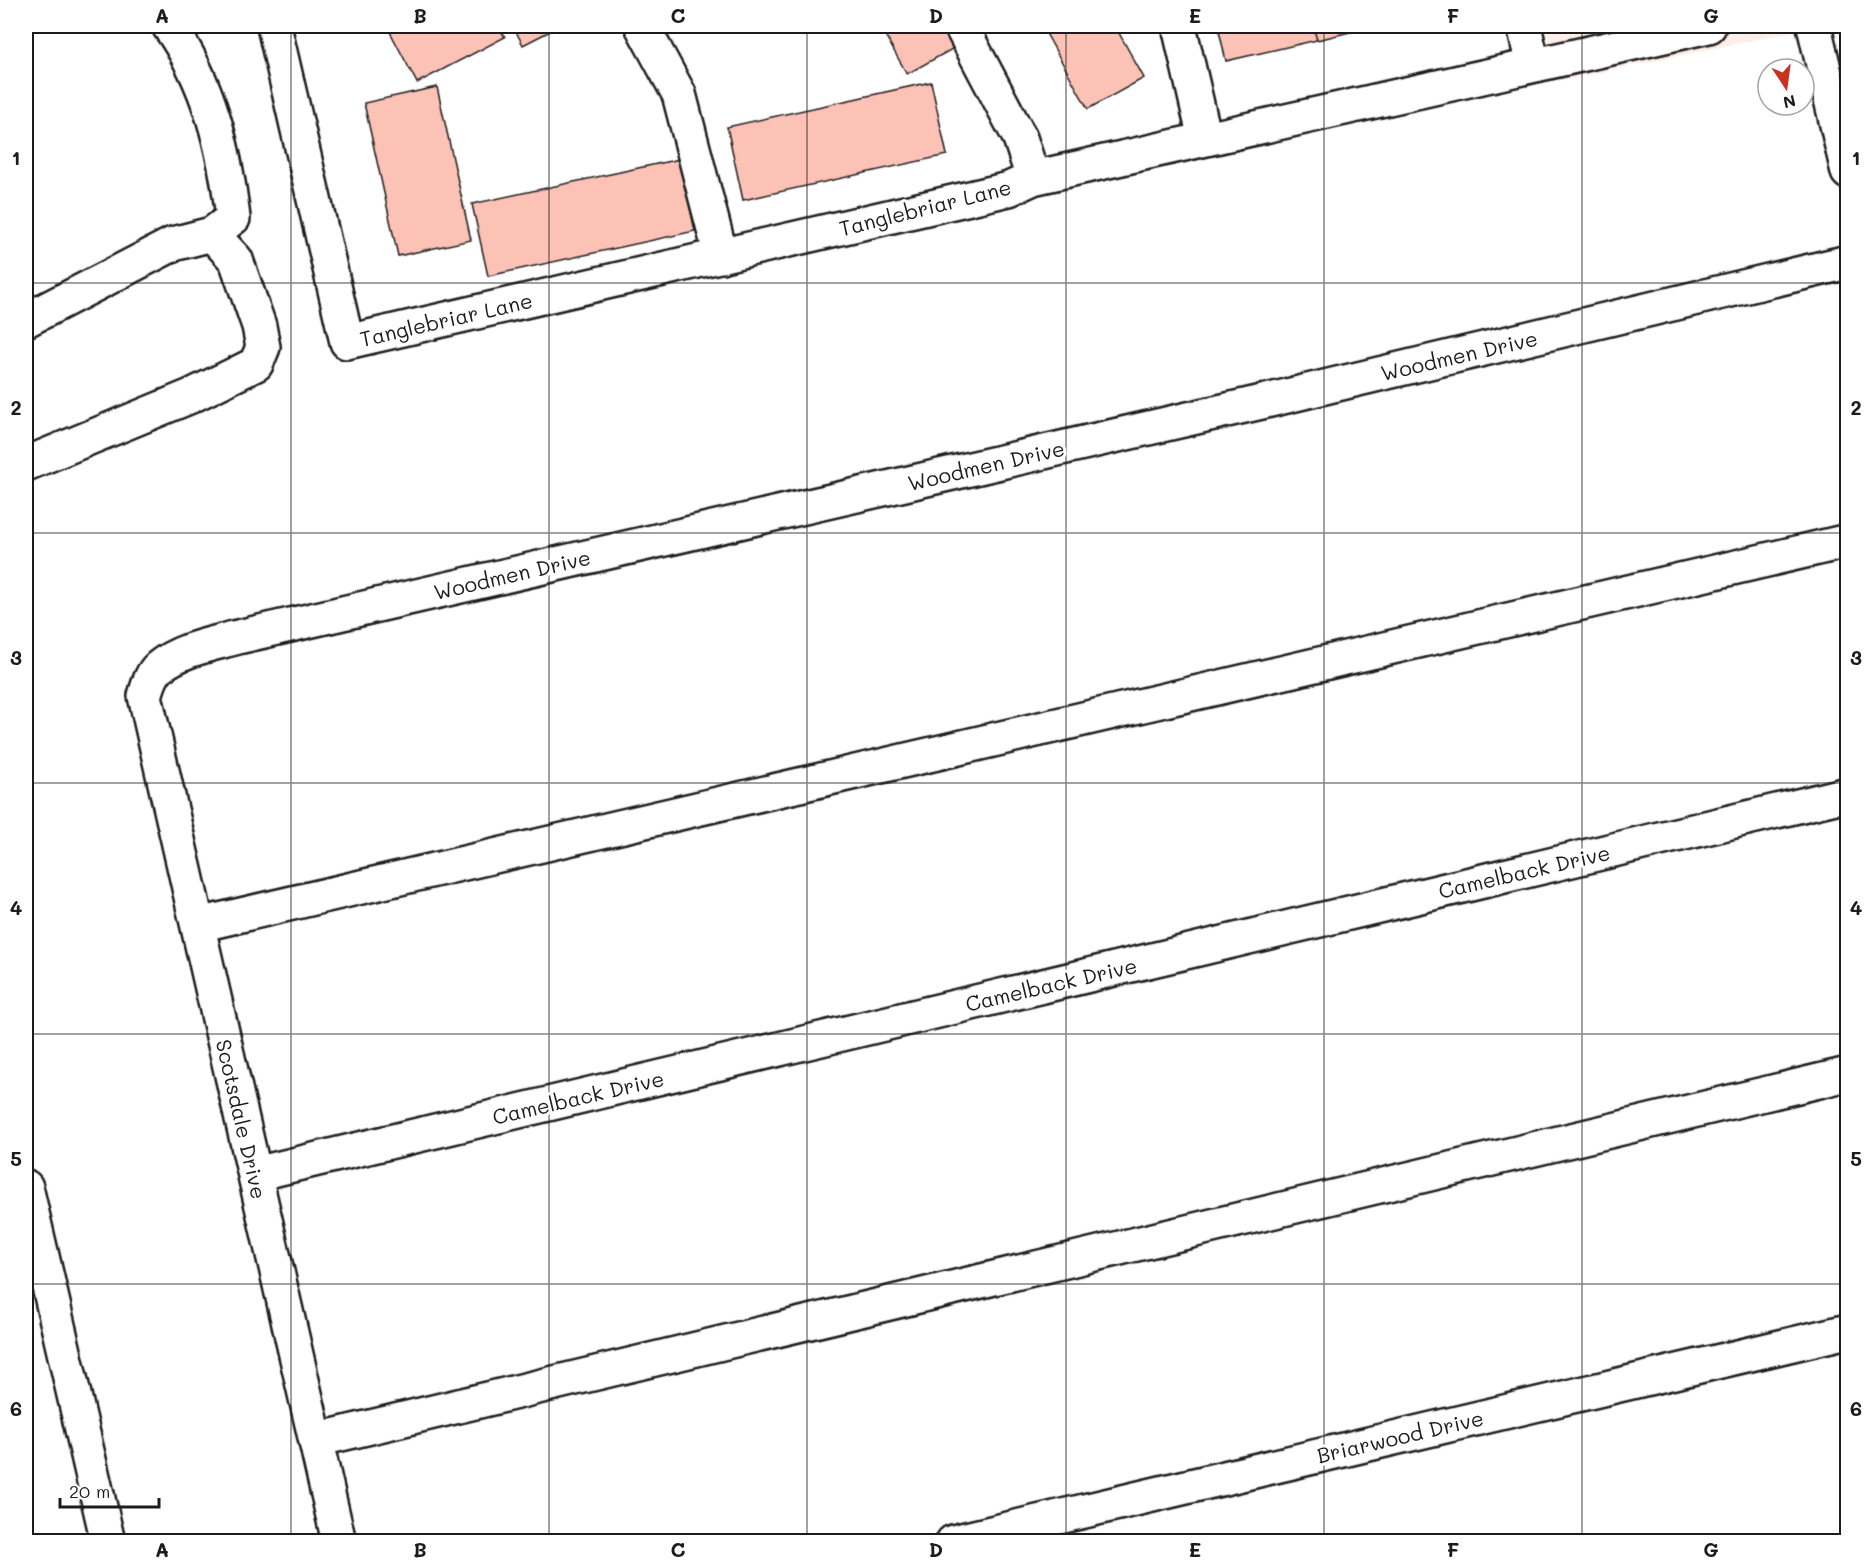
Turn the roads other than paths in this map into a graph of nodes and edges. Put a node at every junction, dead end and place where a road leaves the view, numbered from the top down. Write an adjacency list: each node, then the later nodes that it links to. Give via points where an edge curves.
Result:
1 (169, 26): 13 (street, via 206,92 229,184 233,218)
2 (274, 26): 14 (street, Tanglebriar Lane, via 347,342)
3 (642, 26): 14 (street, via 679,94)
4 (961, 26): 12 (street, Tanglebriar Lane, via 1020,138)
5 (1179, 26): 10 (street)
6 (1524, 26): 9 (street)
7 (1710, 26): 9 (street)
8 (1814, 26): 11 (street)
9 (1533, 65): 10 (street)
10 (1205, 139): 12 (street)
11 (1848, 172)
12 (1033, 178): 14 (street, Tanglebriar Lane, via 1010,189)
13 (212, 234): 16 (street, via 172,244); 17 (street, via 236,260 255,316 263,347 256,364 191,396)
14 (721, 256)
15 (1848, 262): 19 (street, Woodmen Drive, via 1239,407 238,637 186,652 159,667)
16 (26, 320)
17 (26, 464)
18 (1848, 541): 21 (street)
19 (145, 696): 21 (street, Scotsdale Drive)
20 (1848, 794): 23 (street, Camelback Drive)
21 (198, 925): 23 (street, Scotsdale Drive)
22 (1848, 1074): 26 (street)
23 (255, 1174): 26 (street, Scotsdale Drive)
24 (26, 1187): 27 (street)
25 (1848, 1331): 29 (street, Briarwood Drive)
26 (316, 1440): 28 (street, Scotsdale Drive)
27 (108, 1542)
28 (339, 1542)
29 (953, 1542)

